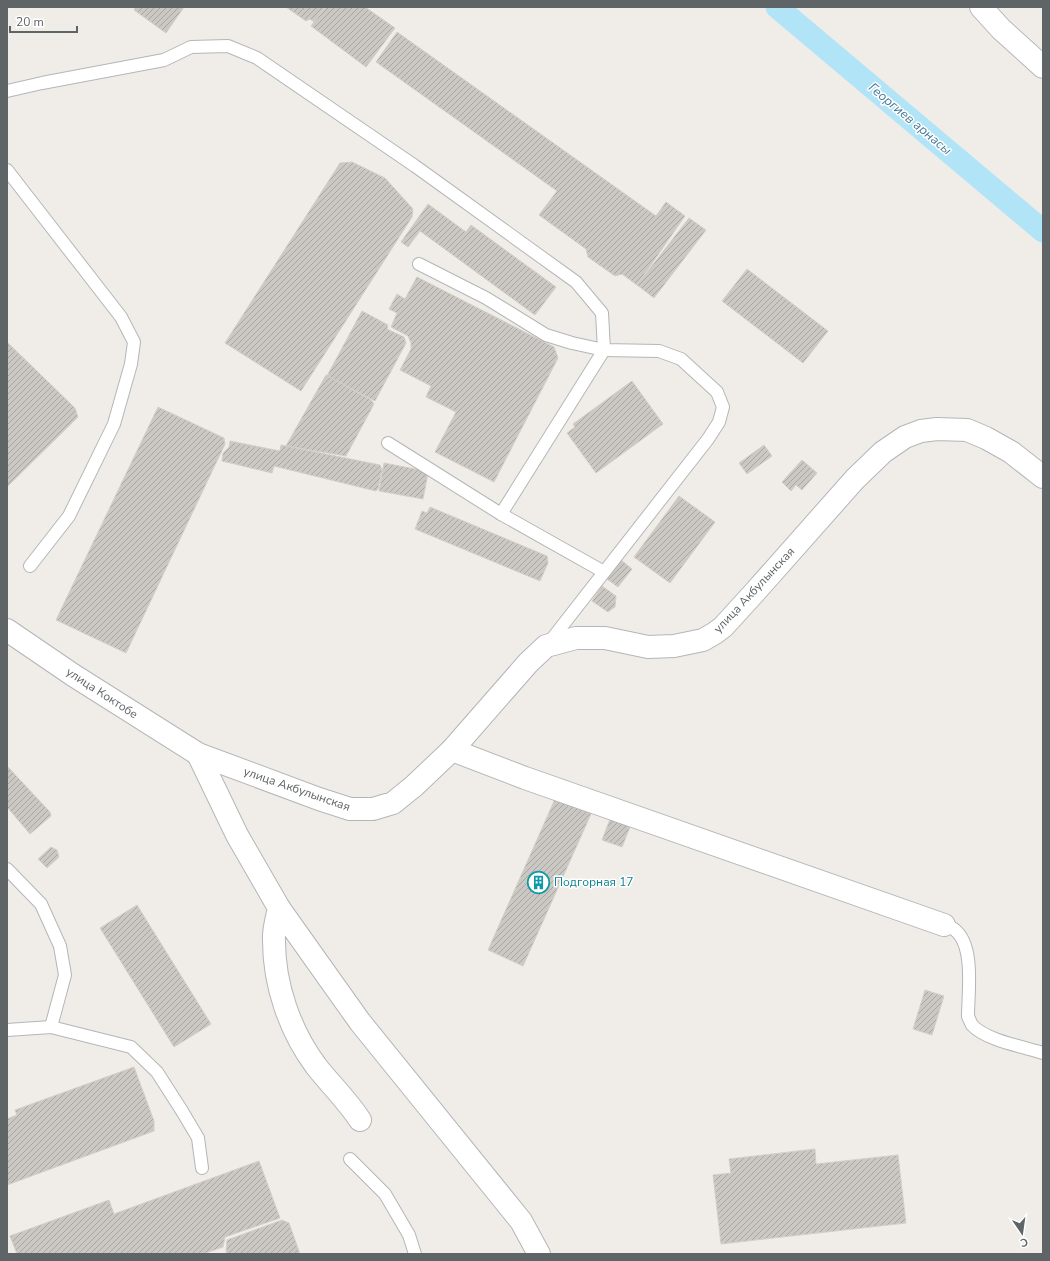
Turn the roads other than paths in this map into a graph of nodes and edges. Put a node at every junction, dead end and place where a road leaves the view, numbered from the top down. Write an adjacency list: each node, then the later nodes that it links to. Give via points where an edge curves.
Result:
1 (981, 7): 2 (street)
2 (1043, 67)
3 (7, 91): 6 (lane, via 164,60 191,47 228,46 257,58 415,166 576,282 602,313)
4 (7, 170): 10 (lane, via 121,317 134,342 131,364 114,424 69,516)
5 (419, 264): 6 (lane, via 486,298 546,335 572,344)
6 (604, 350): 9 (lane); 11 (lane, via 659,351 681,359 717,392 723,407 719,422 708,439)
7 (388, 444): 9 (lane)
8 (1043, 477): 13 (street, улица Акбулынская, via 1011,452 967,430 920,431 883,452 855,479 715,633 702,640 674,646 648,647 606,638 576,638)
9 (501, 514): 11 (lane)
10 (30, 566)
11 (604, 572): 13 (lane)
12 (7, 630): 15 (street, улица Коктобе)
13 (546, 646): 14 (street, улица Акбулынская, via 528,662)
14 (452, 750): 15 (street, улица Акбулынская, via 393,802 373,809 350,809); 18 (street, via 532,781)
15 (198, 754): 17 (street, via 237,835)
16 (7, 868): 19 (lane, via 41,904 60,946 65,975)
17 (279, 908): 22 (street, via 273,940 278,982 294,1029 316,1065); 26 (street, via 360,1022 522,1221)
18 (944, 925): 21 (lane, via 954,929 962,938 968,957 968,1016 972,1025 990,1037)
19 (51, 1027): 20 (lane); 24 (lane, via 131,1047 157,1072 198,1138)
20 (7, 1030)
21 (1043, 1053)
22 (360, 1120)
23 (350, 1160): 25 (lane, via 385,1194 410,1235)
24 (202, 1168)
25 (415, 1254)
26 (539, 1254)

